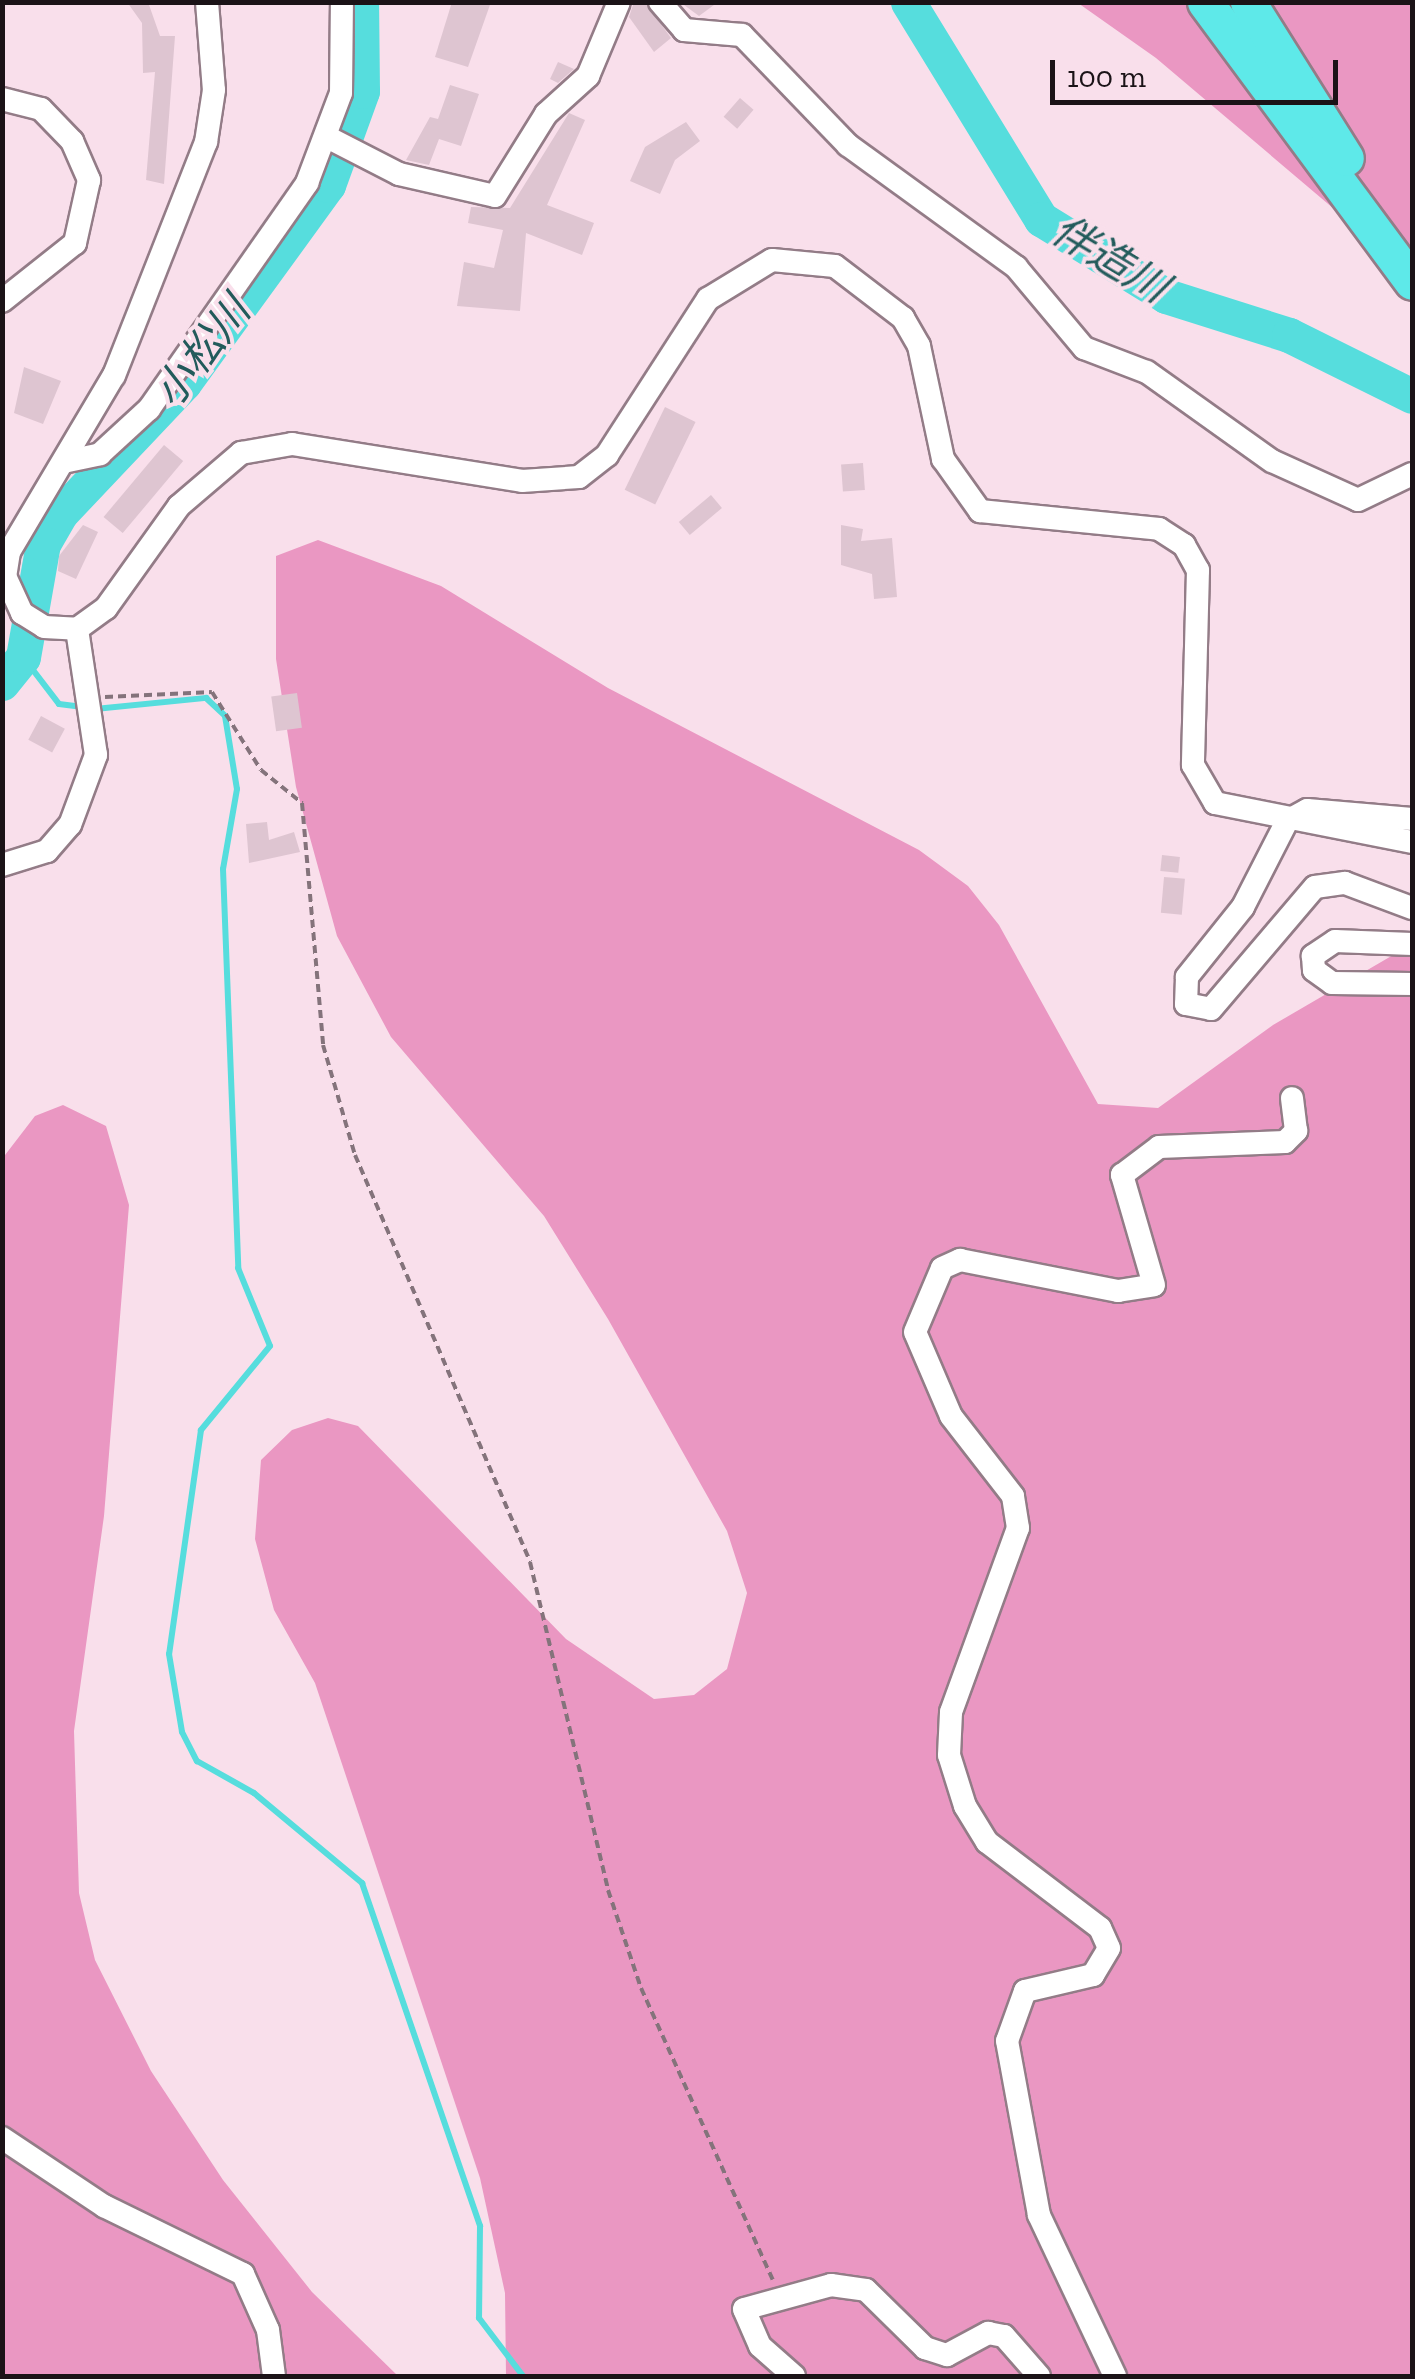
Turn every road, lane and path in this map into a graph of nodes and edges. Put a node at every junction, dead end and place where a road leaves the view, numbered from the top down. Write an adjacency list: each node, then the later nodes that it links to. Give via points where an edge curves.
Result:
1 (207, 2): 13 (street, via 214,90 206,142 114,376)
2 (342, 2): 8 (street, via 342,93)
3 (619, 2): 8 (street, via 588,76 546,114 494,196 399,174)
4 (660, 2): 14 (street, via 684,30 742,34 848,145 1016,267 1084,348 1147,372 1272,461 1358,500)
5 (1205, 2): 9 (highway)
6 (1253, 10): 9 (highway)
7 (2, 99): 12 (street, via 40,108 72,141 89,180 76,243)
8 (331, 139): 13 (street, via 176,376 100,454)
9 (1373, 216): 10 (highway); 11 (highway)
10 (1412, 262)
11 (1412, 282)
12 (2, 301)
13 (68, 461): 15 (street, via 9,552 6,576 22,614 44,627)
14 (1412, 474)
15 (76, 628): 16 (street); 18 (street, via 121,591 210,473 241,453 292,444 522,481 578,476 608,455 708,299 772,260 835,266 903,318 919,346 943,460 980,511 1159,529 1184,545 1198,570 1192,765 1214,804)
16 (94, 697): 20 (street, via 96,755 70,826 47,851); 26 (path, via 212,692 261,770 302,803 323,1045 355,1156 530,1562 608,1890 641,1988 707,2152)
17 (1412, 819): 18 (street, via 1307,810)
18 (1287, 821): 19 (street); 21 (street, via 1243,907 1186,977 1186,1004 1212,1009 1315,887 1345,883)
19 (1412, 842)
20 (2, 865)
21 (1412, 908)
22 (1412, 944): 23 (street, via 1335,941 1313,956 1314,970 1332,983)
23 (1412, 984)
24 (1292, 1098): 30 (street, via 1296,1132 1286,1142 1159,1147 1122,1175 1154,1285 1118,1291 960,1260 942,1268 915,1332 951,1416 1013,1496 1018,1528 964,1660 951,1712 954,1772 987,1842 1086,1916 1110,1948 1093,1975 1025,1992 1007,2041 1039,2215)
25 (2, 2138): 27 (street, via 104,2206 242,2274 268,2330)
26 (780, 2294): 28 (street, via 752,2300 745,2324); 29 (street, via 866,2290 925,2348 947,2355 988,2333 1004,2336)
27 (274, 2376)
28 (794, 2376)
29 (1039, 2376)
30 (1115, 2376)

